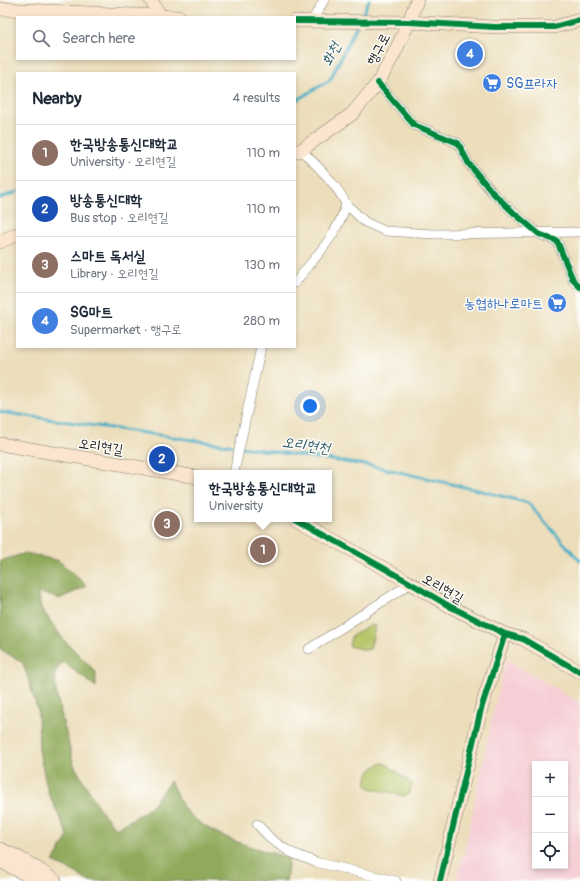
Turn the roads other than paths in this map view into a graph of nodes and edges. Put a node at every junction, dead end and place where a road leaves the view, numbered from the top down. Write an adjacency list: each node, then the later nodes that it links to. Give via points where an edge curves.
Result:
1 (151, 0): 5 (street)
2 (324, 0): 8 (street)
3 (417, 0): 9 (street, 행구로)
4 (0, 9): 5 (street)
5 (160, 16)
6 (580, 20): 9 (street, via 554,27 494,27)
7 (296, 21): 8 (street)
8 (312, 21): 9 (street)
9 (409, 22): 10 (street, 행구로)
10 (378, 83): 11 (street, 행구로, via 352,114); 15 (street, via 414,125 458,143 469,164 492,192)
11 (298, 151): 12 (street, via 322,171)
12 (346, 204): 15 (street, via 365,222 385,231 433,234); 17 (street, via 335,233)
13 (580, 232): 15 (street)
14 (16, 234): 16 (street)
15 (539, 234): 18 (street, via 556,241 573,280)
16 (0, 242)
17 (296, 282)
18 (580, 287)
19 (261, 348): 21 (street)
20 (0, 444): 22 (street, 오리현길)
21 (235, 470)
22 (194, 476)
23 (301, 522): 24 (street, 오리현길)
24 (411, 583): 25 (street, 오리현길, via 449,606); 26 (street)
25 (505, 634): 27 (street, 오리현길, via 523,638); 28 (street, 오리현길, via 518,646); 35 (street, via 481,709)
26 (309, 649)
27 (580, 672)
28 (580, 681)
29 (257, 824): 34 (street, via 272,840 290,852 315,862)
30 (0, 849): 33 (street, via 38,868)
31 (0, 861): 32 (street)
32 (38, 881)
33 (55, 881)
34 (396, 881)
35 (440, 881)

